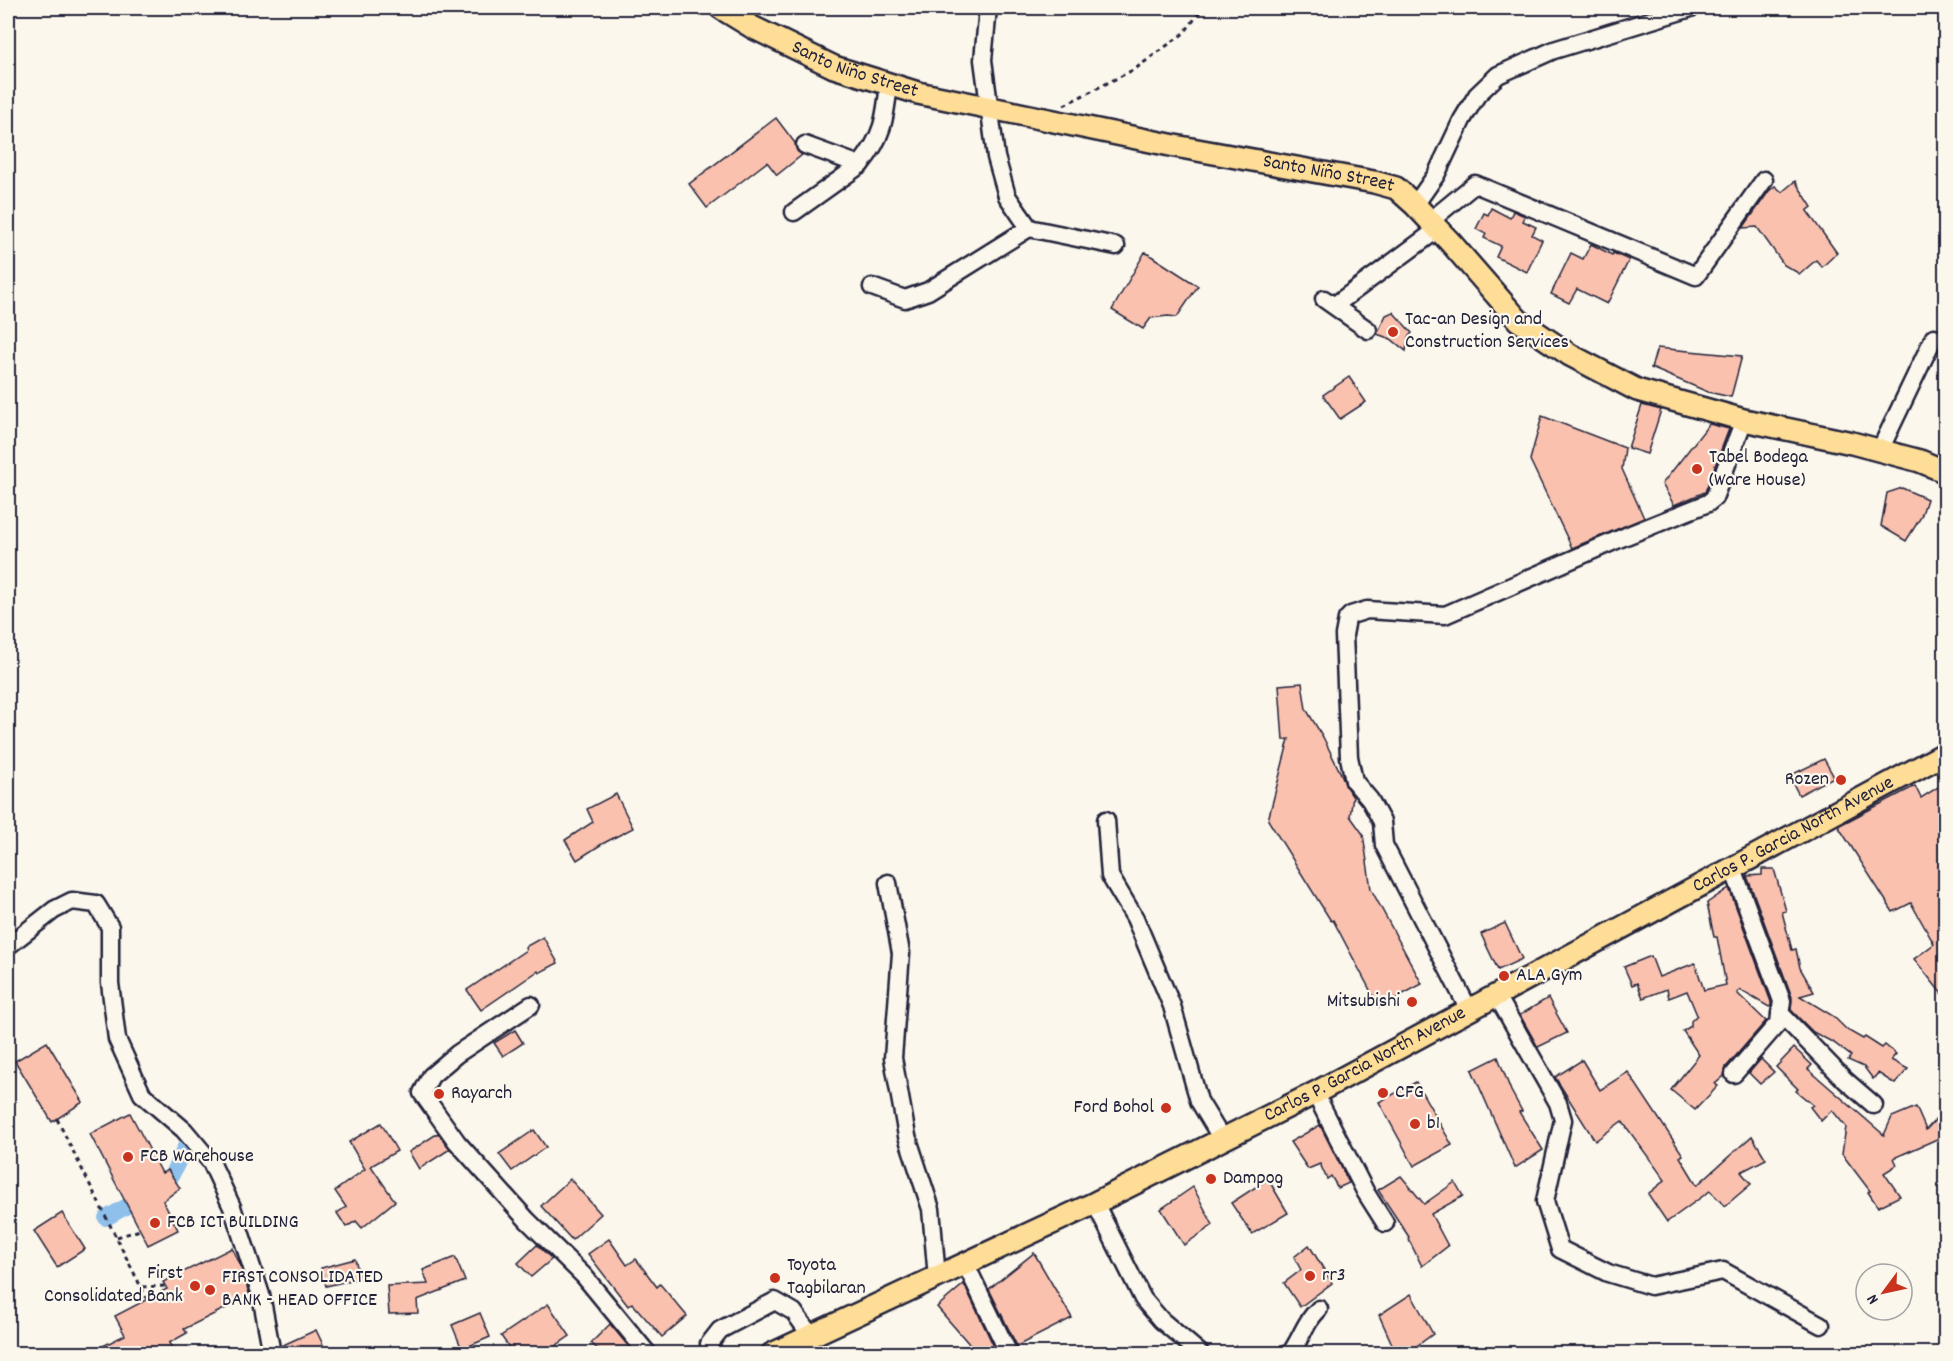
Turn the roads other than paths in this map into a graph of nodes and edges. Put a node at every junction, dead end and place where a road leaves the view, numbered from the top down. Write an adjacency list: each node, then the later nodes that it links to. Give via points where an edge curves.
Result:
1 (721, 8): 4 (main road, Santo Niño Street, via 834,67)
2 (987, 8): 5 (street, via 983,60)
3 (1691, 8): 9 (street, via 1554,50 1498,75 1477,95 1436,175)
4 (889, 84): 5 (main road, Santo Niño Street); 7 (street, via 886,114 874,147)
5 (991, 108): 9 (main road, Santo Niño Street, via 1374,182 1395,188); 12 (street, via 996,157 1007,196)
6 (805, 146): 7 (street)
7 (860, 165): 10 (street)
8 (1764, 180): 11 (street, via 1696,276 1474,184)
9 (1415, 205): 11 (main road, Santo Niño Street)
10 (794, 212)
11 (1434, 225): 15 (street, via 1330,302); 17 (main road, Santo Niño Street, via 1518,320 1570,355 1637,390)
12 (1029, 228): 13 (street); 14 (street, via 928,291 905,298)
13 (1116, 246)
14 (872, 287)
15 (1368, 330)
16 (1935, 337): 18 (street)
17 (1744, 420): 18 (main road, Santo Niño Street); 27 (street, via 1714,498 1708,503 1445,615 1367,610 1347,619 1344,635 1349,757 1354,781 1382,822 1384,845)
18 (1880, 450): 19 (main road, Santo Niño Street)
19 (1946, 472)
20 (1946, 753): 22 (main road, Carlos P. Garcia North Avenue)
21 (1106, 820): 32 (street, via 1110,876 1135,918 1172,1006 1199,1101)
22 (1733, 869): 25 (main road, Carlos P. Garcia North Avenue); 28 (street, via 1782,1001)
23 (888, 883): 36 (street, via 901,953 893,1058 907,1136 931,1209)
24 (8, 946): 41 (street, via 72,901 96,904 110,927 110,983 117,1039 142,1094 184,1130 211,1162 232,1206 261,1295)
25 (1496, 994): 27 (main road, Carlos P. Garcia North Avenue); 38 (street, via 1558,1103 1563,1120 1545,1201 1560,1249 1608,1273 1652,1286 1723,1271)
26 (531, 1005): 42 (street, via 457,1053 431,1076 422,1093 457,1142 526,1221 584,1276)
27 (1469, 1010): 30 (main road, Carlos P. Garcia North Avenue)
28 (1780, 1012): 29 (street, via 1779,1022); 31 (street)
29 (1734, 1074)
30 (1315, 1093): 32 (main road, Carlos P. Garcia North Avenue); 34 (street)
31 (1874, 1105)
32 (1222, 1139): 33 (main road, Carlos P. Garcia North Avenue)
33 (1095, 1203): 35 (main road, Carlos P. Garcia North Avenue); 45 (street, via 1143,1299 1161,1320)
34 (1385, 1223)
35 (966, 1265): 36 (main road, Carlos P. Garcia North Avenue); 44 (street)
36 (937, 1278): 39 (main road, Carlos P. Garcia North Avenue)
37 (1318, 1309): 46 (street)
38 (1821, 1325)
39 (811, 1336): 40 (main road, Carlos P. Garcia North Avenue); 43 (street, via 794,1312 775,1301 720,1330 709,1344)
40 (779, 1352)
41 (272, 1353)
42 (648, 1353)
43 (711, 1353)
44 (1009, 1353)
45 (1201, 1353)
46 (1290, 1353)

